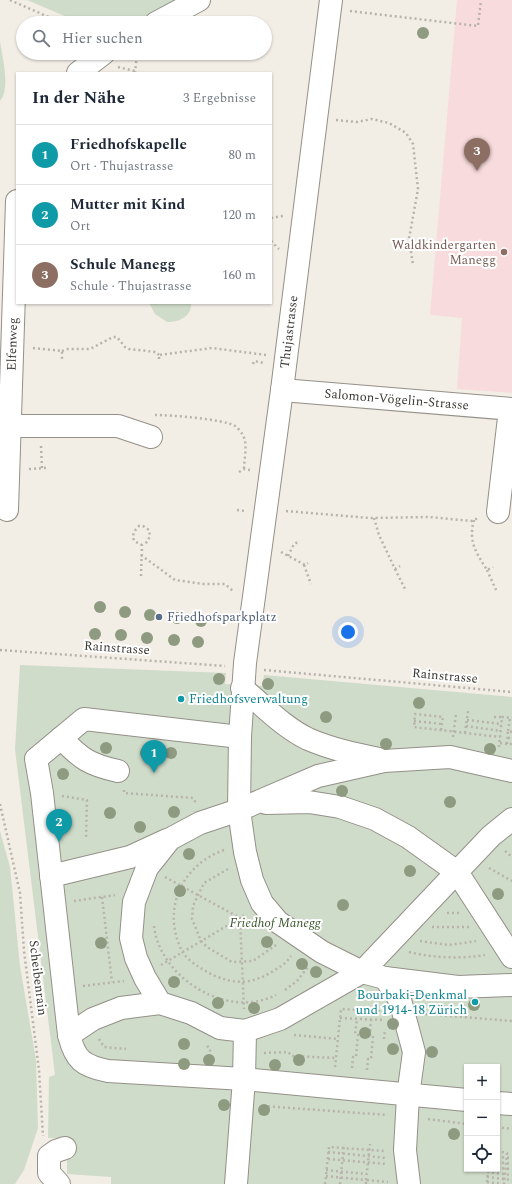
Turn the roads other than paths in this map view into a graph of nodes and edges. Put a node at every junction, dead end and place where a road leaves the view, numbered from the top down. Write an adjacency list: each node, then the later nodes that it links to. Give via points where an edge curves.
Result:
1 (199, 0): 3 (street)
2 (330, 0): 7 (street, Thujastrasse)
3 (169, 16)
4 (95, 60): 5 (street)
5 (79, 72)
6 (16, 230): 9 (street, Elfenweg)
7 (282, 390): 8 (street, Salomon-Vögelin-Strasse); 13 (street, Thujastrasse, via 238,665)
8 (511, 409): 12 (street)
9 (10, 426): 10 (street, via 118,426); 11 (street, Elfenweg)
10 (151, 437)
11 (7, 510)
12 (498, 512)
13 (242, 688): 14 (street, Thujastrasse); 16 (street, via 276,717 307,738 335,749)
14 (240, 737): 15 (street, via 84,719); 19 (street, Thujastrasse)
15 (61, 738): 18 (street, via 78,755); 23 (street, via 36,759)
16 (384, 761): 17 (street, via 450,757); 19 (street, via 318,776)
17 (504, 769)
18 (121, 778)
19 (246, 807): 21 (street, via 200,823); 22 (street, via 309,802 340,808 375,819 408,837); 25 (street, Thujastrasse, via 245,852 252,880 262,903 278,922 304,940)
20 (512, 819): 22 (street, via 491,836)
21 (170, 839): 23 (street, via 130,857); 28 (street, via 156,873 138,892 134,902 131,938 136,958)
22 (457, 872): 24 (street); 25 (street, via 418,913 399,943)
23 (51, 876): 29 (street, via 64,988)
24 (512, 957)
25 (362, 972): 26 (street, Thujastrasse); 30 (street)
26 (386, 978): 27 (street, Thujastrasse, via 458,987); 35 (street, via 400,1000 414,1052)
27 (512, 985)
28 (160, 1003): 29 (street, via 121,1008); 30 (street, via 190,1013 220,1028)
29 (76, 1030): 31 (street, via 72,1049 79,1060 92,1068)
30 (251, 1036): 31 (street)
31 (244, 1079): 35 (street); 38 (street)
32 (464, 1100): 35 (street)
33 (500, 1103): 34 (street)
34 (512, 1104)
35 (407, 1106): 39 (street, via 405,1150)
36 (57, 1152): 37 (street, via 49,1173)
37 (59, 1184)
38 (236, 1184)
39 (409, 1184)

